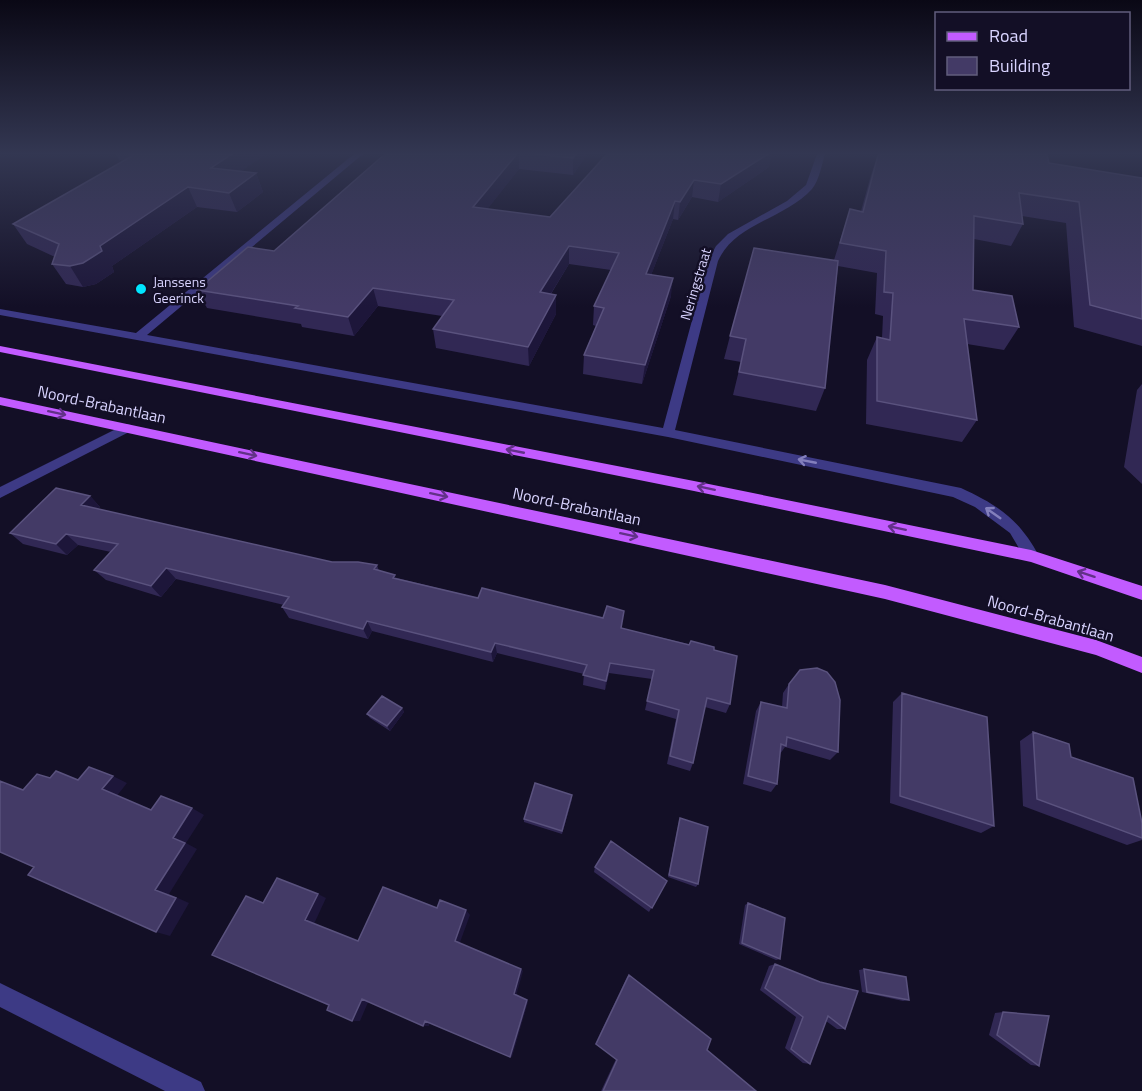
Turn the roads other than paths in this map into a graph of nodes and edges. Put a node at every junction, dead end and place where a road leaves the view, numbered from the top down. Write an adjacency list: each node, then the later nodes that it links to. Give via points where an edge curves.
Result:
1 (298, 205): 4 (street)
2 (787, 205): 8 (street, Neringstraat, via 731,236 719,248)
3 (0, 312): 4 (street)
4 (137, 338): 8 (street)
5 (0, 349): 10 (main road, Noord-Brabantlaan, one-way to 5)
6 (0, 401): 7 (main road, Noord-Brabantlaan, one-way to 7)
7 (126, 428): 9 (street); 12 (main road, Noord-Brabantlaan, one-way to 12, via 885,592 1096,648)
8 (668, 433): 10 (street, one-way to 8, via 1015,529 980,503 956,492)
9 (0, 493)
10 (1031, 556): 11 (main road, Noord-Brabantlaan, one-way to 10)
11 (1142, 593)
12 (1142, 665)
13 (0, 995): 14 (street)
14 (192, 1091)

